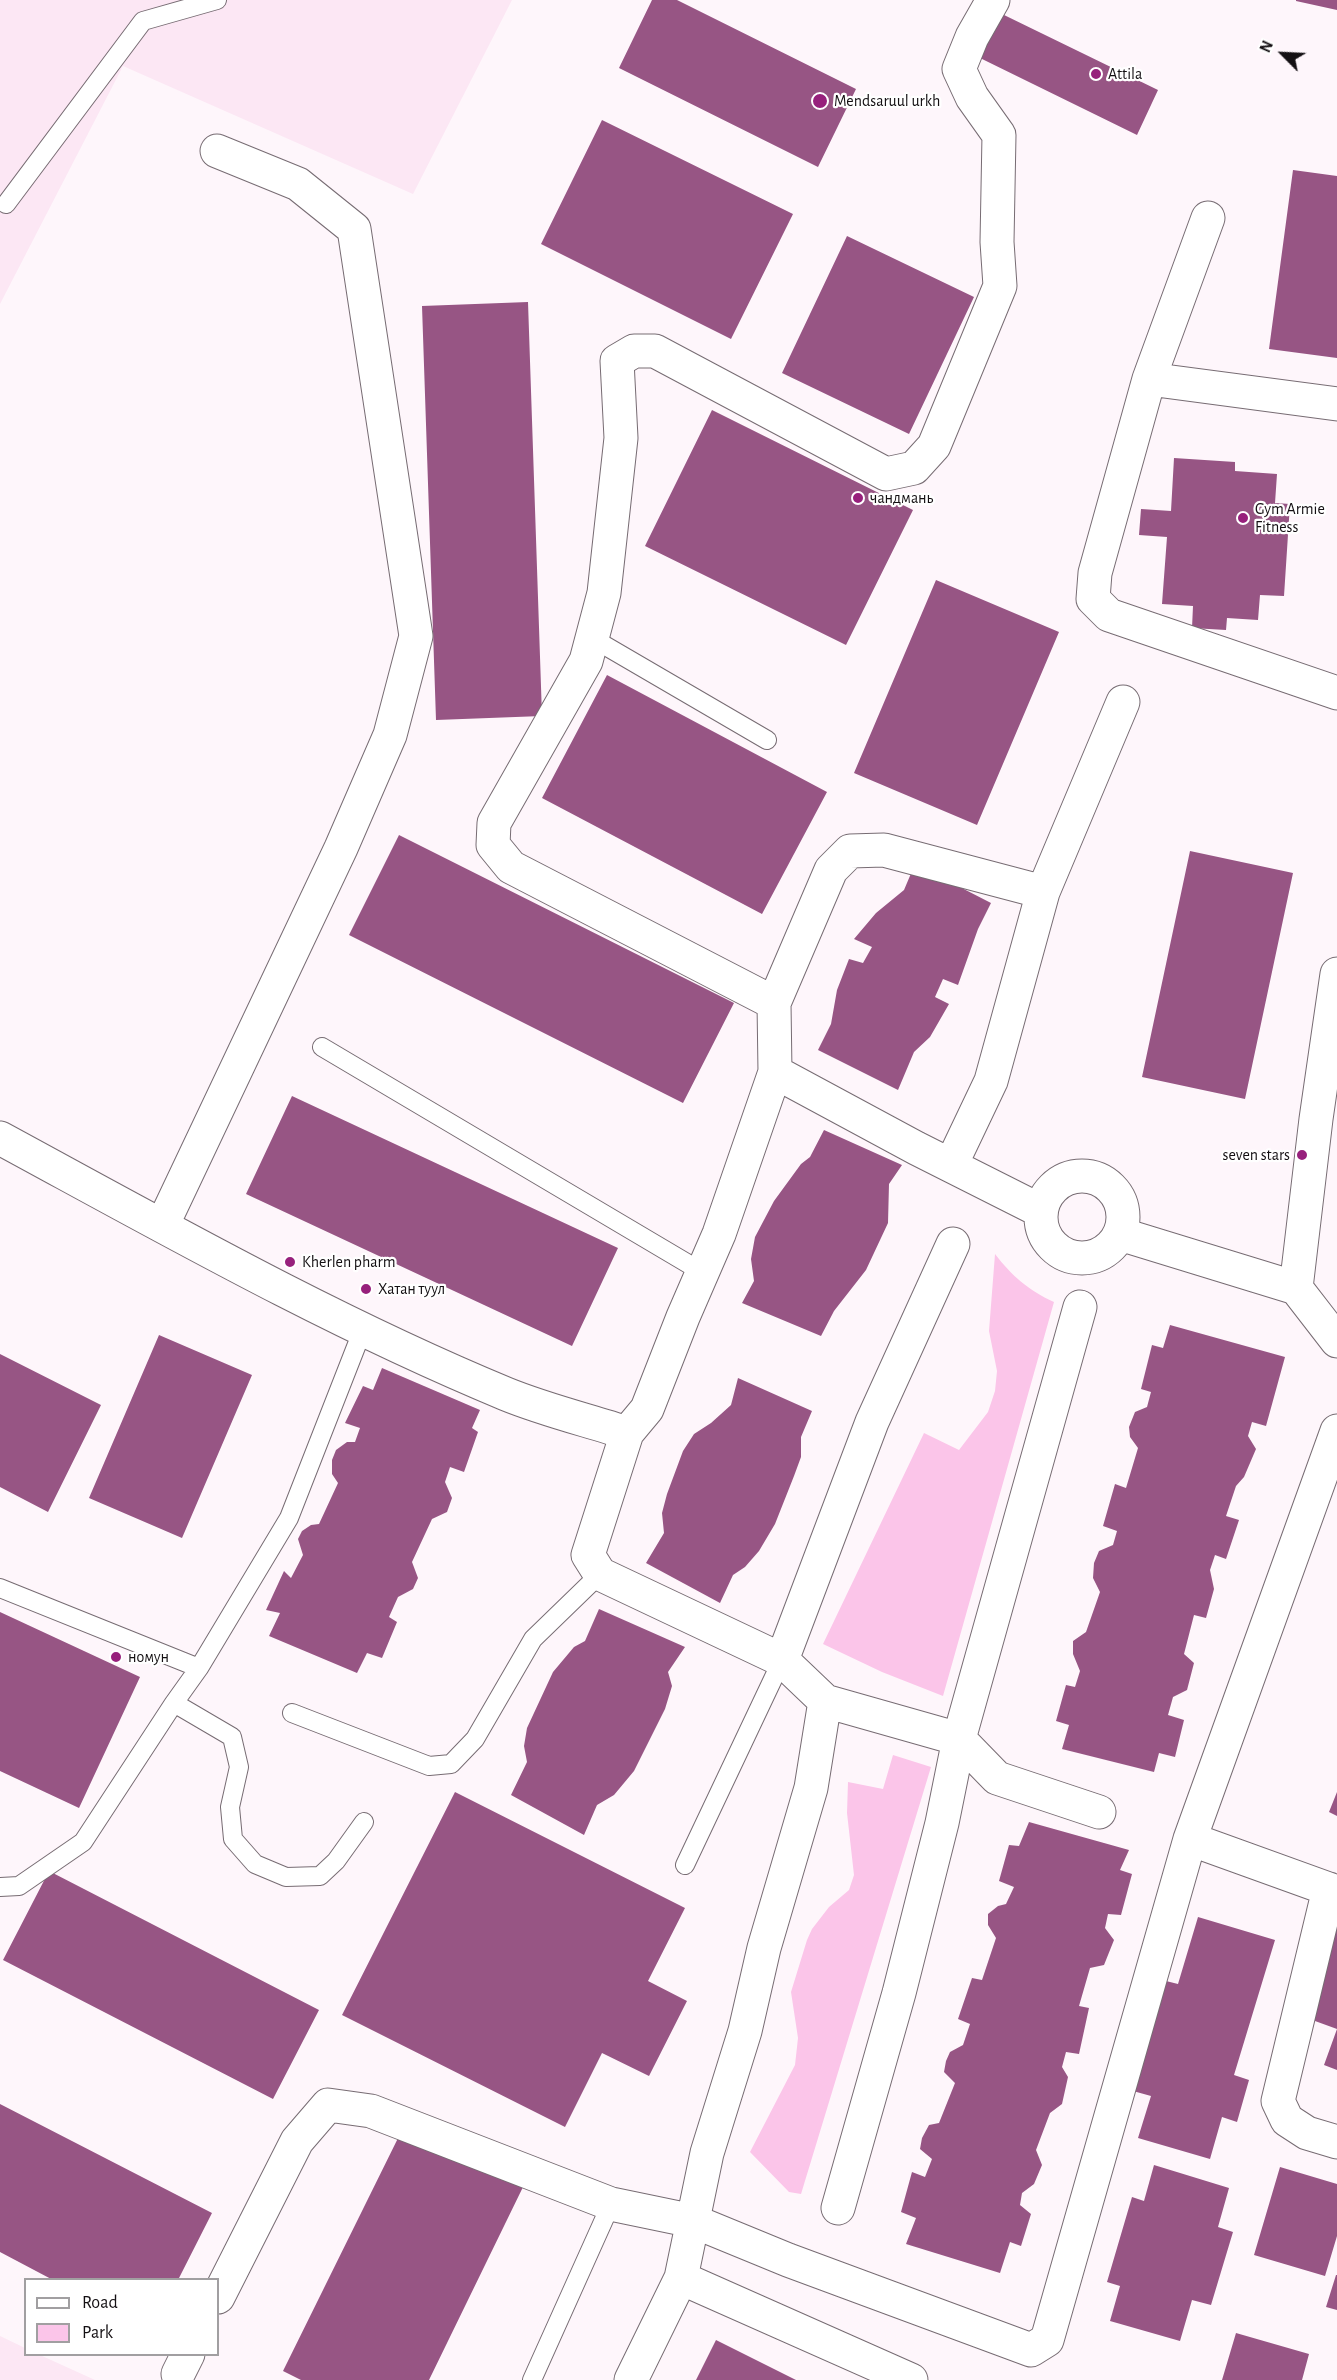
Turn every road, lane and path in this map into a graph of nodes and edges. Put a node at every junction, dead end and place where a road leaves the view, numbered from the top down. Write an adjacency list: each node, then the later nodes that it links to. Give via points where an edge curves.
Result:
1 (217, 0): 4 (lane, via 143,21)
2 (993, 0): 8 (street, via 959,69 972,97 999,135 1000,286 934,446 914,468 886,474 655,351 634,351 617,361 621,438 604,593)
3 (217, 151): 21 (street, via 298,184 354,229 416,636 390,735 377,766)
4 (6, 204)
5 (1208, 218): 6 (street)
6 (1149, 379): 7 (street); 9 (street, via 1095,573 1093,599 1109,615)
7 (1337, 404)
8 (592, 638): 11 (lane); 14 (street, via 586,661 494,823 493,845 511,867)
9 (1337, 693)
10 (1123, 702): 12 (street)
11 (767, 740)
12 (1043, 892): 14 (street, via 884,850 850,851 831,870); 19 (street, via 992,1081)
13 (1337, 974): 17 (street)
14 (774, 1003): 16 (street)
15 (322, 1047): 24 (lane)
16 (775, 1072): 19 (street); 24 (street)
17 (1326, 1123): 25 (street)
18 (0, 1138): 21 (street)
19 (951, 1165): 20 (street)
20 (1041, 1211): 22 (street, via 1042,1228 1049,1243 1063,1254 1095,1256 1110,1248); 22 (street, via 1047,1196 1059,1183 1073,1177 1089,1177 1103,1182 1115,1193 1123,1220)
21 (162, 1226): 27 (street)
22 (1120, 1234): 25 (street)
23 (953, 1244): 33 (street, via 872,1422)
24 (702, 1272): 30 (street, via 647,1409)
25 (1296, 1288): 28 (street)
26 (1080, 1307): 38 (street)
27 (363, 1329): 30 (street, via 508,1394); 34 (lane, via 289,1518)
28 (1337, 1341)
29 (1337, 1431): 41 (street)
30 (627, 1433): 31 (street, via 588,1555)
31 (600, 1574): 33 (street); 37 (lane, via 533,1639 475,1739 451,1764 429,1766)
32 (0, 1588): 34 (lane)
33 (782, 1660): 35 (street); 42 (lane)
34 (199, 1668): 36 (lane)
35 (825, 1701): 38 (street); 48 (street, via 811,1788 764,1948 745,2031 707,2153)
36 (174, 1703): 40 (lane, via 232,1737 239,1767 230,1807 233,1839 255,1864 286,1878 320,1876); 43 (lane, via 83,1842 19,1886)
37 (292, 1713)
38 (959, 1739): 39 (street, via 998,1778); 47 (street, via 902,1981)
39 (1099, 1812)
40 (364, 1822)
41 (1191, 1839): 44 (street); 48 (street, via 1047,2340 1031,2350)
42 (685, 1865)
43 (0, 1887)
44 (1333, 1890): 45 (street, via 1278,2101 1287,2120 1306,2133)
45 (1337, 2142)
46 (611, 2204): 48 (street); 50 (street, via 371,2111 328,2105 297,2141); 51 (lane)
47 (838, 2208)
48 (693, 2222): 49 (street)
49 (681, 2278): 52 (street); 53 (street)
50 (219, 2295)
51 (531, 2380)
52 (631, 2380)
53 (910, 2380)

